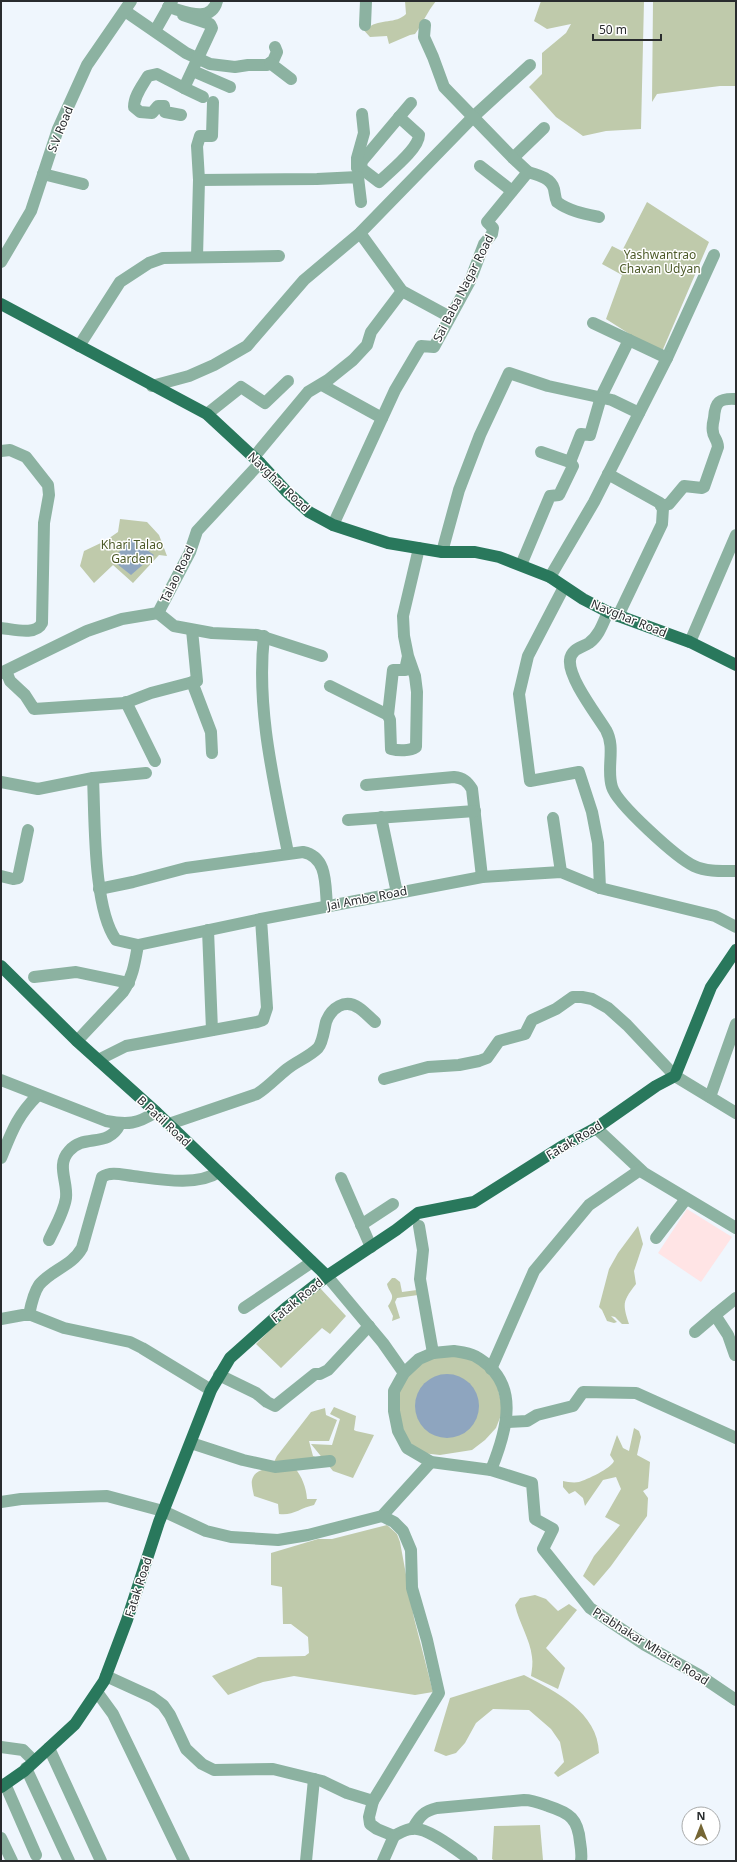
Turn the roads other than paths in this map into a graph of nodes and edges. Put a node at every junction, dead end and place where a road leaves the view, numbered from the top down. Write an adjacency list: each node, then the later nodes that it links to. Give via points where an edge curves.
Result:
1 (217, 1): 3 (street, via 207,13 200,15)
2 (366, 1): 6 (street)
3 (173, 4): 8 (street)
4 (128, 6): 8 (street); 27 (street, S.V Road, via 88,65 58,129)
5 (183, 15): 10 (street, via 210,24 212,28)
6 (365, 25)
7 (425, 25): 21 (street, via 424,37 444,87)
8 (155, 31): 10 (street, via 186,53)
9 (275, 47): 11 (street, via 277,52 274,61)
10 (198, 58): 11 (street, via 210,64 235,68); 13 (street)
11 (270, 63): 14 (street)
12 (530, 64): 21 (street)
13 (193, 71): 15 (street); 16 (street)
14 (291, 79)
15 (230, 87)
16 (184, 88): 18 (street, via 154,74 148,76 134,104 140,112 152,113 158,106 164,106 168,114); 28 (street, via 208,100 212,136 200,136 197,146)
17 (410, 102): 20 (street)
18 (181, 114)
19 (362, 114): 25 (street, via 364,133 357,158)
20 (399, 117): 25 (street); 29 (street, via 419,135 419,139 414,148)
21 (473, 117): 23 (street); 33 (street)
22 (544, 128): 23 (street)
23 (513, 158): 26 (street)
24 (480, 166): 31 (street)
25 (359, 169): 28 (street, via 317,179); 29 (street); 29 (street, via 361,199)
26 (528, 172): 31 (street, Sai Baba Nagar Road); 32 (street, via 549,182 561,206)
27 (43, 174): 30 (street); 37 (street, S.V Road, via 31,211)
28 (199, 180): 36 (street)
29 (379, 182)
30 (82, 184)
31 (512, 192): 40 (street, Sai Baba Nagar Road, via 487,222 493,228 492,234 484,244 470,281)
32 (599, 217)
33 (360, 233): 38 (street); 47 (street, via 304,280 247,346 189,376)
34 (714, 255): 44 (street)
35 (279, 256): 36 (street)
36 (197, 257): 43 (street, via 163,258 149,263 120,282)
37 (1, 262)
38 (402, 291): 40 (street); 46 (street, Talao Road, via 371,332 367,346)
39 (1, 304): 43 (main road, Navghar Road)
40 (450, 317): 52 (street, Sai Baba Nagar Road, via 434,347 421,346)
41 (593, 322): 42 (street)
42 (629, 340): 44 (street); 48 (street)
43 (79, 346): 47 (main road, Navghar Road)
44 (667, 358): 50 (street)
45 (288, 381): 51 (street, via 265,403 241,387)
46 (322, 384): 52 (street); 55 (street, Talao Road, via 308,392)
47 (152, 386): 51 (main road, Navghar Road)
48 (601, 397): 50 (street); 56 (street, via 590,435 581,434); 62 (street, via 548,386 509,373 480,435 459,490)
49 (736, 399): 58 (street, via 725,398 715,408 712,432 718,446 704,487 684,486 669,504)
50 (639, 413): 57 (street)
51 (208, 414): 55 (main road, Navghar Road)
52 (382, 418): 59 (street, Sai Baba Nagar Road)
53 (1, 451): 68 (street, via 10,450 26,457 48,485 49,495 44,523 42,622 34,631)
54 (541, 452): 56 (street)
55 (257, 460): 59 (main road, Navghar Road, via 309,512); 66 (street, Talao Road, via 197,531 190,552)
56 (570, 462): 63 (street, via 573,466 559,495 550,496)
57 (608, 474): 58 (street); 64 (street)
58 (662, 506): 67 (street, via 662,524)
59 (333, 525): 61 (main road, Navghar Road, via 388,542)
60 (736, 535): 71 (street)
61 (419, 548): 62 (main road, Navghar Road); 73 (street, via 403,616)
62 (442, 552): 63 (main road, Navghar Road, via 475,552)
63 (521, 565): 64 (main road, Navghar Road)
64 (550, 577): 65 (main road, Navghar Road)
65 (564, 587): 67 (main road, Navghar Road); 96 (street, via 528,656 519,694 525,750 530,781 579,772 592,812 598,843)
66 (158, 613): 69 (street, via 174,626); 75 (street, Talao Road, via 122,619 87,631)
67 (613, 614): 71 (main road, Navghar Road); 92 (street, via 589,643 574,650 570,660 572,671 581,689 610,740 608,774 612,789 650,831 684,860 695,867 707,870)
68 (1, 628)
69 (192, 630): 70 (street); 76 (street, via 196,681)
70 (264, 636): 72 (street); 91 (street, via 260,670 263,676 263,717)
71 (690, 642): 74 (main road, Navghar Road)
72 (322, 656)
73 (408, 656): 79 (street, via 405,670 393,670); 79 (street, via 417,692 416,746 412,749 391,749)
74 (736, 664)
75 (4, 672): 78 (street, via 34,709)
76 (192, 682): 78 (street); 80 (street, via 211,732)
77 (330, 686): 79 (street)
78 (126, 702): 81 (street)
79 (388, 715)
80 (212, 753)
81 (155, 761)
82 (146, 773): 83 (street)
83 (93, 778): 84 (street, via 38,789); 97 (street)
84 (1, 782)
85 (366, 785): 86 (street, via 461,778 472,790)
86 (475, 811): 87 (street); 95 (street)
87 (381, 818): 89 (street); 98 (street)
88 (553, 818): 93 (street)
89 (348, 820)
90 (28, 830): 94 (street, via 18,878)
91 (288, 853): 97 (street, via 186,868); 99 (street, via 303,852 318,859 322,866)
92 (736, 871)
93 (561, 872): 95 (street, Jai Ambe Road); 96 (street, Jai Ambe Road)
94 (1, 876)
95 (482, 877): 98 (street, Jai Ambe Road)
96 (600, 888): 101 (street, Jai Ambe Road, via 715,916)
97 (99, 889): 103 (street, via 111,933 116,940)
98 (397, 893): 99 (street, Jai Ambe Road)
99 (327, 906): 100 (street, Jai Ambe Road)
100 (261, 919): 102 (street, Jai Ambe Road); 110 (street, via 267,1008 265,1016 257,1022)
101 (736, 927)
102 (208, 930): 103 (street, Jai Ambe Road); 110 (street)
103 (138, 945): 107 (street, via 133,975)
104 (736, 950): 113 (main road, via 711,987)
105 (3, 970): 111 (main road, B Patil Road)
106 (34, 977): 107 (street, via 76,972)
107 (129, 983): 111 (street, via 124,992)
108 (375, 1022): 121 (street, via 352,1004 336,1007 330,1014 319,1047 311,1055 277,1076 266,1088 256,1094)
109 (736, 1024): 117 (street)
110 (212, 1030): 112 (street, via 126,1046)
111 (77, 1041): 112 (main road, B Patil Road)
112 (98, 1060): 118 (main road, B Patil Road)
113 (675, 1076): 114 (street, via 608,1008 600,1002 574,997 532,1020 525,1034 499,1041 487,1058 459,1065 428,1067); 117 (street); 122 (main road, Fatak Road, via 656,1086)
114 (384, 1079)
115 (1, 1080): 116 (street)
116 (38, 1094): 120 (street, via 106,1122); 123 (street, via 23,1109)
117 (710, 1097): 119 (street)
118 (156, 1112): 120 (street, via 142,1121); 121 (main road, B Patil Road)
119 (736, 1113)
120 (120, 1124): 133 (street, via 111,1136 77,1143 68,1151 63,1161 66,1197)
121 (168, 1124): 125 (main road, B Patil Road)
122 (596, 1128): 124 (street); 134 (main road, Fatak Road, via 474,1202 418,1213)
123 (1, 1158)
124 (640, 1170): 127 (street); 146 (street, via 589,1205 534,1271)
125 (219, 1172): 135 (main road, B Patil Road); 139 (street, via 201,1180 110,1173 102,1177 82,1248 78,1255 39,1285)
126 (341, 1178): 129 (street)
127 (686, 1199): 131 (street); 132 (street)
128 (393, 1204): 129 (street)
129 (361, 1224): 134 (street)
130 (419, 1226): 144 (street, via 423,1250 420,1279)
131 (736, 1228)
132 (656, 1238)
133 (49, 1240)
134 (371, 1247): 136 (main road, Fatak Road)
135 (312, 1262): 136 (main road, B Patil Road); 138 (street)
136 (327, 1276): 142 (street); 148 (main road, Fatak Road, via 286,1308 230,1358)
137 (736, 1298): 140 (street)
138 (244, 1308)
139 (29, 1315): 141 (street); 149 (street, via 64,1328 130,1342)
140 (715, 1315): 143 (street); 145 (street, via 728,1335)
141 (1, 1319)
142 (369, 1326): 147 (street); 148 (street, via 328,1370 315,1374 276,1406)
143 (695, 1332)
144 (433, 1353): 146 (street, via 454,1351 474,1355); 147 (street, via 419,1359)
145 (735, 1354)
146 (491, 1369): 150 (street, via 503,1384 507,1404)
147 (404, 1373): 154 (street, via 394,1391 398,1431 407,1448)
148 (219, 1375): 149 (main road, Fatak Road)
149 (211, 1390): 152 (main road, Fatak Road)
150 (506, 1422): 151 (street, via 527,1421 537,1415 573,1406 583,1392 636,1393); 155 (street)
151 (736, 1438)
152 (191, 1443): 153 (street, via 243,1460 275,1466); 157 (main road, Fatak Road)
153 (330, 1461)
154 (431, 1462): 155 (street); 158 (street)
155 (491, 1470): 161 (street, Prabhakar Mhatre Road, via 532,1483 535,1518 553,1529 543,1549 590,1608)
156 (1, 1502): 157 (street, via 28,1498 107,1496)
157 (163, 1512): 158 (street, via 206,1531 255,1540 278,1540 308,1535); 159 (main road, Fatak Road)
158 (382, 1516): 167 (street, via 394,1522 403,1531 411,1550 412,1588 439,1693)
159 (106, 1676): 160 (main road, Fatak Road); 165 (street, via 152,1697 163,1705 186,1749 202,1764 214,1770 273,1769)
160 (97, 1692): 163 (main road, Fatak Road, via 75,1724); 175 (street, via 113,1714)
161 (736, 1700)
162 (1, 1747): 164 (street, via 23,1750)
163 (49, 1748): 164 (main road, Fatak Road); 174 (street)
164 (30, 1765): 166 (main road, Fatak Road); 173 (street)
165 (314, 1779): 167 (street); 176 (street)
166 (3, 1785): 171 (street)
167 (373, 1801): 169 (street, via 370,1824)
168 (413, 1828): 169 (street); 178 (street, via 429,1833); 179 (street, via 419,1816 426,1810 533,1800 564,1811 572,1817 580,1835)
169 (394, 1836): 177 (street)
170 (1, 1838): 172 (street)
171 (36, 1855)
172 (12, 1861)
173 (69, 1861)
174 (101, 1861)
175 (184, 1861)
176 (306, 1861)
177 (383, 1861)
178 (472, 1861)
179 (581, 1861)

